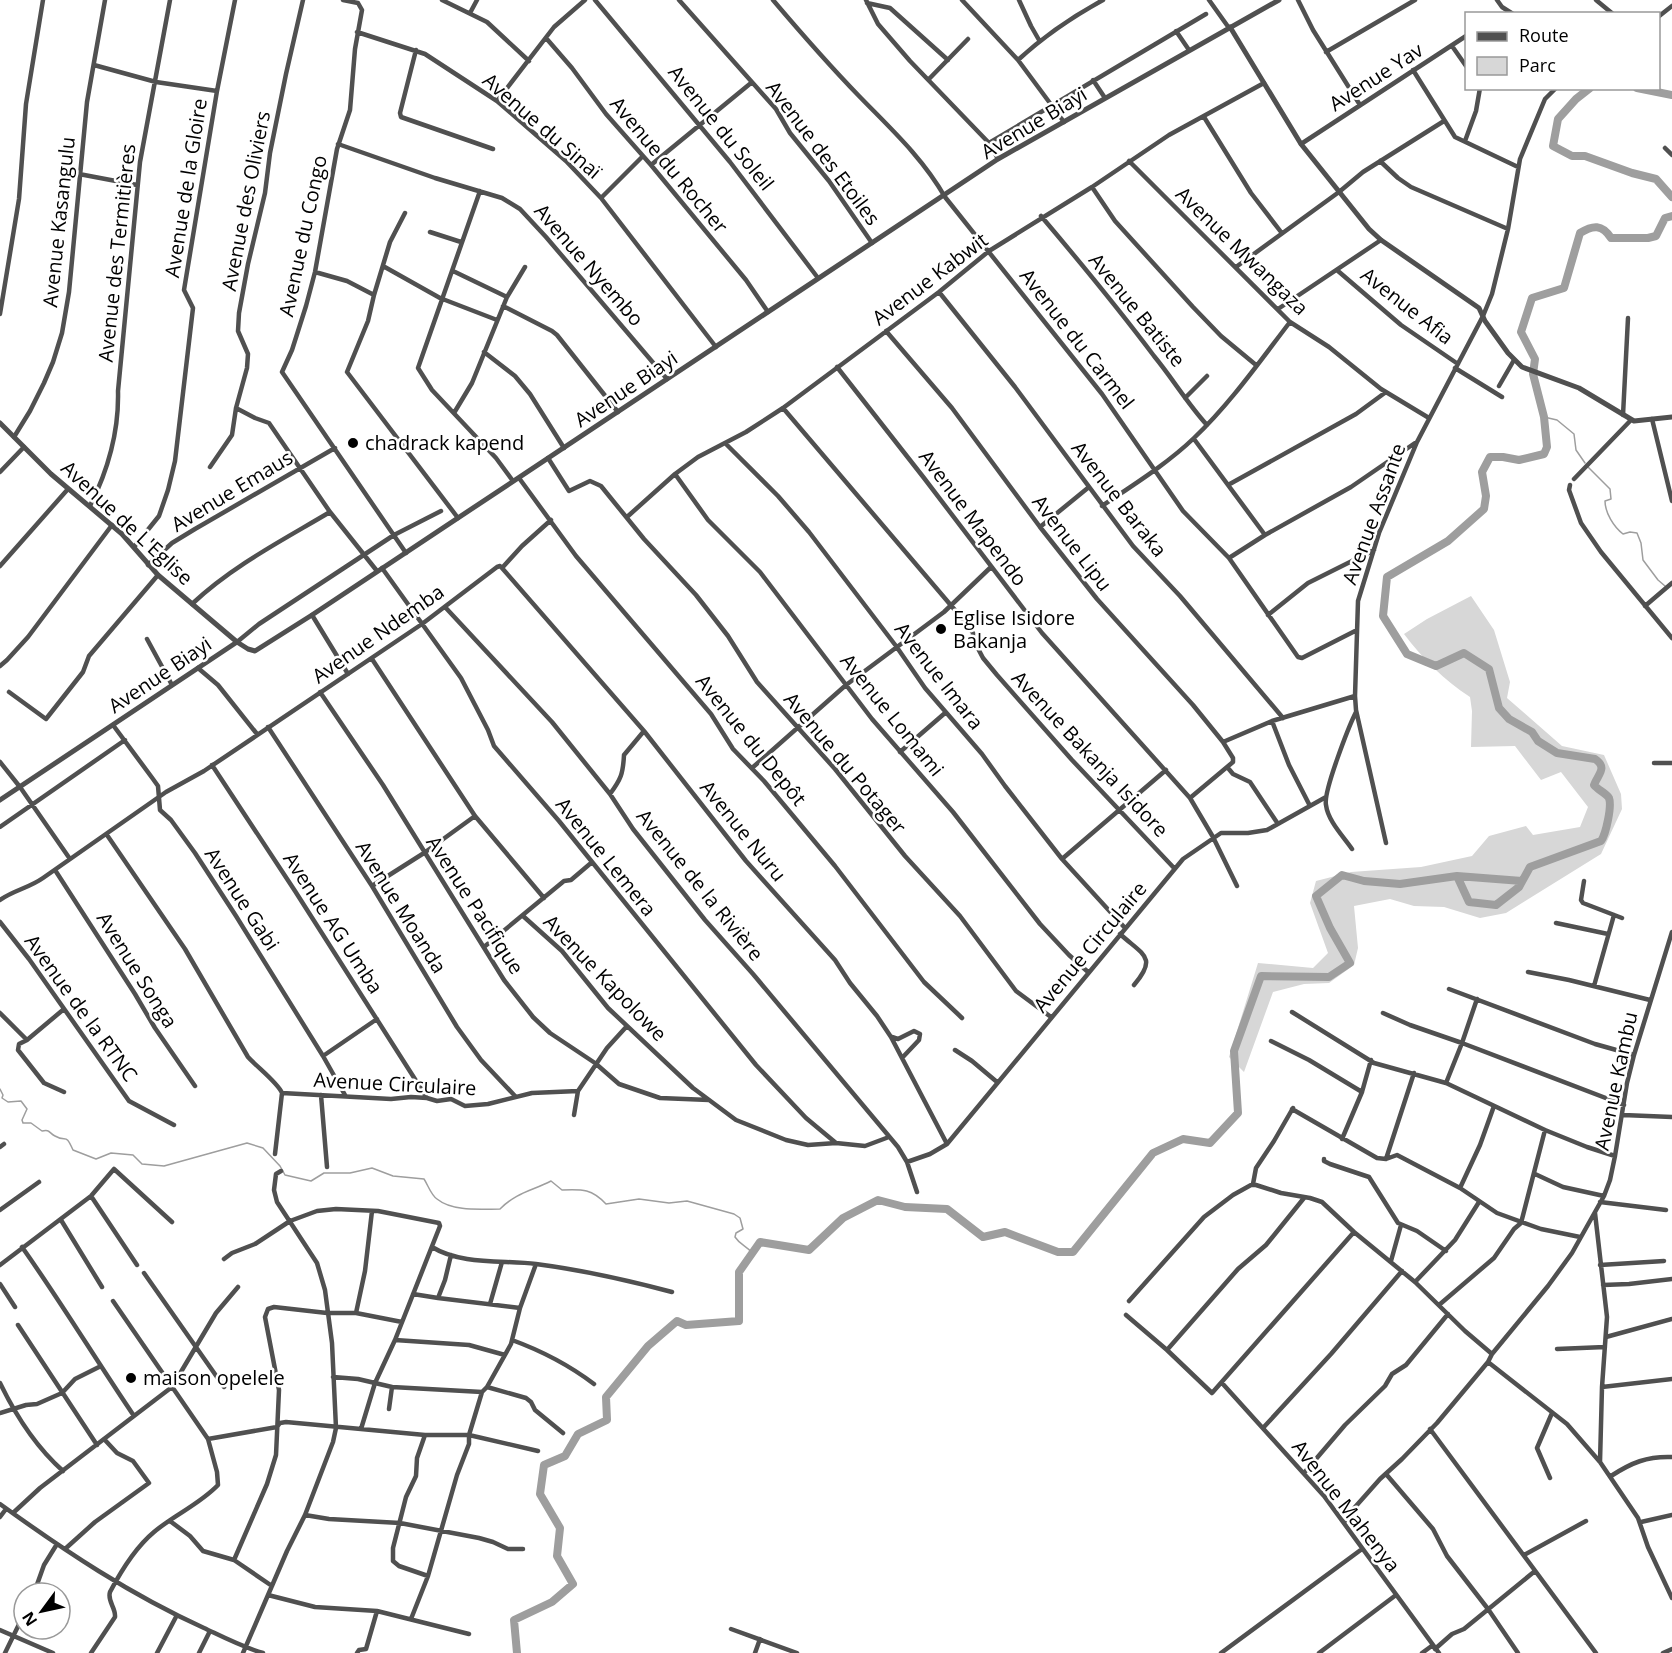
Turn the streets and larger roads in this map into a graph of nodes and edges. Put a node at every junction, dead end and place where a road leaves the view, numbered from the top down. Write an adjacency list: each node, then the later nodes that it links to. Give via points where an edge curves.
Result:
1 (43, 0): 108 (street, via 26,104 19,199)
2 (105, 0): 47 (street, Avenue Kasangulu)
3 (170, 0): 51 (street, Avenue des Termitières)
4 (235, 0): 56 (street, Avenue de la Gloire)
5 (303, 0): 126 (street, Avenue des Oliviers, via 239,313 238,331 249,360)
6 (343, 0): 23 (street)
7 (442, 0): 29 (street)
8 (477, 0): 29 (street)
9 (585, 0): 36 (street)
10 (595, 0): 64 (street, Avenue du Soleil)
11 (679, 0): 52 (street, Avenue des Etoiles)
12 (773, 0): 83 (street, Avenue du Carmel, via 907,144)
13 (962, 0): 44 (street)
14 (1019, 0): 38 (street)
15 (1103, 0): 38 (street)
16 (1209, 0): 32 (street)
17 (1279, 0): 32 (street, Avenue Biayi)
18 (1298, 0): 42 (street)
19 (1400, 0): 25 (street)
20 (1415, 0): 25 (street)
21 (1497, 0): 27 (street, via 1500,9)
22 (1596, 0): 28 (street)
23 (353, 1): 34 (street, Avenue du Congo, via 361,8)
24 (867, 1): 43 (street, via 890,8); 49 (street, via 878,24)
25 (1404, 6): 42 (street)
26 (1672, 6): 31 (street)
27 (1508, 12)
28 (1611, 12)
29 (470, 13): 45 (street, via 495,28)
30 (1206, 14): 33 (street)
31 (1660, 16)
32 (1230, 27): 41 (street, Avenue Biayi); 53 (street)
33 (1176, 31): 41 (street); 50 (street)
34 (357, 32): 40 (street, Avenue du Sinaï); 67 (street, Avenue du Congo, via 350,110)
35 (1465, 37): 39 (street, Avenue Yav)
36 (546, 38): 45 (street); 72 (street, Avenue du Rocher)
37 (968, 39): 43 (street)
38 (1040, 40): 44 (street)
39 (1452, 46): 46 (street); 48 (street, Avenue Yav)
40 (416, 50): 58 (street, Avenue du Sinaï); 70 (street, via 401,117)
41 (1189, 50): 57 (street, Avenue Biayi)
42 (1326, 52): 60 (street)
43 (948, 60): 49 (street)
44 (1018, 60): 59 (street)
45 (530, 61): 58 (street)
46 (1465, 63)
47 (94, 65): 51 (street); 78 (street, Avenue Kasangulu)
48 (1413, 70): 60 (street, Avenue Yav); 62 (street)
49 (929, 79): 66 (street)
50 (1093, 80): 57 (street); 59 (street)
51 (156, 82): 56 (street); 79 (street, Avenue des Termitières)
52 (751, 83): 64 (street); 92 (street, Avenue des Etoiles, via 776,110)
53 (1264, 83): 61 (street, Avenue Kabwit); 68 (street)
54 (1480, 90): 65 (street)
55 (1554, 90): 77 (street, via 1545,99)
56 (217, 92): 170 (street, Avenue de la Gloire, via 184,290 193,306 175,461 159,516)
57 (1105, 98): 63 (street, Avenue Biayi)
58 (497, 101): 84 (street, Avenue du Sinaï, via 566,161)
59 (1053, 105): 63 (street); 66 (street)
60 (1360, 105): 68 (street, Avenue Yav)
61 (1204, 117): 74 (street, Avenue Kabwit); 89 (street, via 1251,193)
62 (1444, 121): 65 (street, via 1455,137); 75 (street)
63 (1064, 122): 73 (street, Avenue Biayi)
64 (700, 125): 76 (street); 100 (street, Avenue du Soleil)
65 (1465, 141): 77 (street)
66 (989, 143): 73 (street)
67 (338, 144): 81 (street, Avenue Nyembo); 99 (street, Avenue du Congo)
68 (1301, 144): 82 (street)
69 (1665, 148): 71 (street)
70 (493, 149)
71 (1672, 155)
72 (643, 156): 76 (street, Avenue du Rocher); 84 (street)
73 (998, 159): 83 (street, Avenue Biayi)
74 (1129, 161): 80 (street, Avenue Kabwit); 96 (street, Avenue Mwangaza)
75 (1380, 161): 82 (street); 87 (street, via 1411,187)
76 (651, 165): 107 (street, Avenue du Rocher)
77 (1518, 167): 87 (street)
78 (79, 174): 79 (street); 137 (street, Avenue Kasangulu, via 69,292 60,342 44,383)
79 (138, 185): 159 (street, Avenue des Termitières, via 119,414 100,486)
80 (1092, 186): 86 (street, Avenue Kabwit); 117 (street, via 1115,221 1193,307)
81 (480, 191): 91 (street); 121 (street, Avenue Nyembo, via 508,200 520,209)
82 (1339, 192): 89 (street); 90 (street)
83 (945, 196): 92 (street, Avenue Biayi); 93 (street, Avenue du Carmel)
84 (601, 198): 114 (street, Avenue du Sinaï)
85 (405, 213): 94 (street)
86 (1041, 216): 93 (street, Avenue Kabwit); 125 (street, Avenue Batiste)
87 (1508, 229): 109 (street)
88 (430, 232): 91 (street)
89 (1281, 232): 96 (street)
90 (1381, 240): 98 (street); 109 (street, via 1479,308)
91 (461, 242): 97 (street)
92 (872, 243): 100 (street, Avenue Biayi)
93 (989, 251): 101 (street, Avenue Kabwit); 147 (street, Avenue du Carmel)
94 (383, 266): 102 (street); 104 (street)
95 (525, 267): 103 (street)
96 (1236, 267): 106 (street, Avenue Mwangaza)
97 (453, 271): 103 (street); 104 (street)
98 (1338, 271): 106 (street); 118 (street, Avenue Afia)
99 (315, 272): 102 (street, via 347,281); 142 (street, Avenue du Congo, via 282,372)
100 (819, 278): 107 (street, Avenue Biayi)
101 (939, 292): 113 (street, Avenue Kabwit); 155 (street, Avenue Baraka)
102 (374, 295): 164 (street, via 347,372)
103 (507, 297): 105 (street)
104 (442, 298): 111 (street); 129 (street, via 418,368)
105 (502, 306): 111 (street); 128 (street, via 552,331)
106 (1278, 309): 112 (street, Avenue Mwangaza)
107 (768, 312): 114 (street, Avenue Biayi)
108 (0, 314)
109 (1483, 316): 116 (street); 118 (street, Avenue Assante)
110 (1628, 318): 130 (street)
111 (497, 320): 115 (street)
112 (1290, 322): 117 (street); 123 (street, Avenue Mwangaza)
113 (886, 331): 119 (street, Avenue Kabwit); 167 (street, Avenue Lipu, via 952,408)
114 (716, 347): 121 (street, Avenue Biayi)
115 (484, 352): 129 (street); 143 (street, via 515,376)
116 (1514, 360): 122 (street); 130 (street, via 1586,391)
117 (1256, 365): 136 (street)
118 (1457, 366): 124 (street, Avenue Afia); 132 (street, Avenue Assante)
119 (837, 367): 127 (street, Avenue Kabwit); 177 (street, Avenue Mapendo)
120 (1207, 376): 125 (street)
121 (667, 379): 128 (street, Avenue Biayi)
122 (1499, 386)
123 (1386, 392): 132 (street, Avenue Mwangaza); 153 (street, via 1356,414)
124 (1502, 397)
125 (1185, 398): 136 (street, Avenue Batiste)
126 (236, 408): 145 (street, Avenue des Oliviers, via 232,435); 146 (street, via 269,423)
127 (783, 408): 140 (street, Avenue Kabwit); 183 (street, Avenue Bakanja Isidore)
128 (618, 412): 143 (street, Avenue Biayi)
129 (454, 413): 152 (street)
130 (1623, 415): 134 (street)
131 (1672, 417): 133 (street)
132 (1429, 418): 139 (street, Avenue Assante)
133 (1652, 419): 134 (street); 157 (street)
134 (1631, 420): 151 (street)
135 (0, 423): 137 (street, Avenue de L'Eglise)
136 (1207, 425): 138 (street)
137 (14, 437): 141 (street, Avenue de L'Eglise)
138 (1194, 439): 147 (street); 153 (street)
139 (1417, 442): 169 (street, via 1351,488); 171 (street, Avenue Assante)
140 (726, 444): 149 (street, Avenue Kabwit); 193 (street, Avenue Imara, via 778,496)
141 (24, 447): 148 (street); 156 (street, Avenue de L'Eglise)
142 (335, 448): 146 (street, Avenue Emaus); 168 (street, Avenue du Congo)
143 (564, 448): 144 (street, Avenue Biayi)
144 (548, 458): 150 (street, Avenue Biayi); 163 (street, Avenue du Potager, via 569,491 584,482 596,482)
145 (210, 466)
146 (299, 468): 162 (street); 175 (street, Avenue Emaus, via 180,538)
147 (1155, 468): 160 (street); 174 (street, Avenue du Carmel, via 1188,517)
148 (0, 472)
149 (675, 474): 163 (street, Avenue Kabwit); 199 (street, Avenue Lomami, via 708,520 760,572)
150 (519, 478): 152 (street, Avenue Biayi); 165 (street, Avenue du Depôt)
151 (1574, 479)
152 (513, 481): 164 (street, Avenue Biayi)
153 (1228, 485): 169 (street)
154 (1570, 485): 184 (street, via 1581,523)
155 (1089, 487): 160 (street, Avenue Baraka); 167 (street)
156 (68, 489): 159 (street, Avenue de L'Eglise); 176 (street)
157 (1671, 489): 158 (street)
158 (1672, 501)
159 (90, 506): 166 (street, Avenue de L'Eglise)
160 (1102, 506): 205 (street, Avenue Baraka, via 1132,546)
161 (441, 511): 168 (street)
162 (330, 512): 173 (street); 182 (street, via 211,585)
163 (627, 517): 209 (street, Avenue du Potager, via 696,595 757,682)
164 (458, 518): 172 (street, Avenue Biayi)
165 (551, 520): 178 (street, Avenue Ndemba); 219 (street, Avenue du Depôt)
166 (112, 525): 170 (street, Avenue de L'Eglise); 195 (street, via 28,637)
167 (1040, 527): 213 (street, Avenue Lipu, via 1097,599)
168 (394, 535): 172 (street, Avenue du Congo); 173 (street)
169 (1265, 535): 174 (street)
170 (134, 547): 175 (street, Avenue de L'Eglise)
171 (1374, 550): 187 (street, via 1308,583); 189 (street, Avenue Assante, via 1358,601)
172 (406, 553): 179 (street, Avenue Biayi)
173 (364, 555): 179 (street); 192 (street)
174 (1229, 558): 187 (street, Avenue du Carmel)
175 (148, 565): 180 (street, Avenue de L'Eglise)
176 (0, 566)
177 (991, 567): 183 (street); 221 (street, Avenue Mapendo, via 1042,633)
178 (502, 568): 185 (street, Avenue Ndemba, via 497,567); 210 (street, Avenue Nuru)
179 (380, 570): 186 (street, Avenue Biayi); 188 (street, Avenue Lemera)
180 (158, 575): 182 (street, Avenue de L'Eglise); 200 (street, via 89,656 83,672 46,719)
181 (1668, 587): 184 (street)
182 (192, 604): 192 (street, Avenue de L'Eglise)
183 (951, 605): 193 (street); 230 (street, Avenue Bakanja Isidore, via 973,633 990,667)
184 (1645, 606): 190 (street)
185 (444, 607): 188 (street, Avenue Ndemba); 223 (street, Avenue de la Rivière, via 552,722)
186 (312, 615): 192 (street, Avenue Biayi, via 255,651); 197 (street)
187 (1268, 615): 189 (street, Avenue du Carmel, via 1301,659)
188 (422, 624): 194 (street, Avenue Ndemba); 241 (street, Avenue Lemera, via 461,678 494,746)
189 (1357, 630): 202 (street, Avenue Assante)
190 (1672, 638)
191 (147, 639): 198 (street)
192 (237, 642): 196 (street, Avenue Biayi)
193 (896, 646): 199 (street); 204 (street, Avenue Imara)
194 (372, 659): 197 (street, Avenue Ndemba); 231 (street, Avenue Kapolowe)
195 (0, 666)
196 (198, 668): 198 (street, Avenue Biayi); 211 (street, via 218,685)
197 (348, 674): 201 (street, Avenue Ndemba)
198 (172, 685): 207 (street, Avenue Biayi)
199 (846, 685): 209 (street); 214 (street, Avenue Lomami)
200 (9, 692)
201 (320, 692): 208 (street, Avenue Ndemba); 238 (street, Avenue Pacifique)
202 (1355, 696): 203 (street, Avenue Assante); 205 (street)
203 (1356, 710): 225 (street); 236 (street, Avenue Assante)
204 (945, 713): 214 (street); 240 (street, Avenue Imara, via 982,754)
205 (1283, 718): 206 (street)
206 (1272, 722): 213 (street); 229 (street)
207 (113, 725): 212 (street, Avenue Gabi); 222 (street, Avenue Biayi)
208 (268, 727): 211 (street, Avenue Ndemba); 245 (street, Avenue Moanda)
209 (798, 728): 219 (street); 270 (street, Avenue du Potager, via 904,856 960,916 1016,991)
210 (644, 731): 223 (street, via 624,755 624,770); 274 (street, Avenue Nuru, via 746,861 835,960)
211 (257, 734): 218 (street, Avenue Ndemba)
212 (125, 740): 224 (street, Avenue Gabi, via 158,786); 228 (street)
213 (1223, 742): 220 (street, Avenue Lipu, via 1234,760)
214 (900, 752): 259 (street, Avenue Lomami, via 953,812 1040,924)
215 (0, 762): 222 (street)
216 (1654, 763): 217 (street)
217 (1672, 763)
218 (212, 765): 224 (street, Avenue Ndemba); 272 (street, Avenue AG Umba)
219 (752, 768): 271 (street, Avenue du Depôt, via 835,866 924,982)
220 (1228, 768): 226 (street); 232 (street, via 1250,782)
221 (1166, 770): 226 (street, Avenue Mapendo); 230 (street)
222 (20, 787): 227 (street, Avenue Biayi); 228 (street)
223 (610, 794): 304 (street, Avenue de la Rivière, via 705,920)
224 (159, 797): 234 (street, Avenue Ndemba); 280 (street, Avenue Gabi, via 160,810 195,853)
225 (1326, 797): 229 (street, Avenue Circulaire); 237 (street, via 1328,812)
226 (1190, 798): 235 (street, Avenue Mapendo)
227 (0, 800)
228 (33, 806): 233 (street); 239 (street)
229 (1310, 806): 232 (street, Avenue Circulaire)
230 (1118, 809): 240 (street); 242 (street, Avenue Bakanja Isidore)
231 (475, 816): 238 (street); 247 (street, Avenue Kapolowe)
232 (1278, 824): 235 (street, Avenue Circulaire, via 1260,832 1221,833)
233 (0, 827)
234 (107, 835): 239 (street, Avenue Ndemba); 291 (street, via 185,949 248,1057)
235 (1213, 837): 242 (street, Avenue Circulaire); 246 (street, Avenue Mapendo)
236 (1386, 843)
237 (1352, 849)
238 (424, 853): 245 (street); 258 (street, Avenue Pacifique)
239 (70, 859): 243 (street, Avenue Ndemba)
240 (1062, 859): 254 (street, Avenue Imara)
241 (591, 863): 247 (street); 306 (street, Avenue Lemera, via 772,1084)
242 (1174, 868): 254 (street, Avenue Circulaire)
243 (55, 870): 248 (street, Avenue Ndemba); 287 (street, Avenue Songa)
244 (1584, 881): 249 (street, via 1583,903)
245 (372, 886): 294 (street, Avenue Moanda, via 457,1027)
246 (1237, 886)
247 (544, 898): 250 (street)
248 (0, 900)
249 (1614, 915): 251 (street); 257 (street)
250 (523, 916): 258 (street); 273 (street, Avenue Kapolowe, via 562,951)
251 (1622, 918)
252 (0, 922): 266 (street, Avenue de la RTNC)
253 (1556, 923): 257 (street)
254 (1125, 928): 256 (street, Avenue Circulaire)
255 (1672, 932): 265 (street, Avenue Kambu)
256 (1120, 934): 259 (street, Avenue Circulaire); 261 (street, via 1147,963 1144,974)
257 (1608, 934): 262 (street)
258 (484, 947): 283 (street, Avenue Pacifique, via 533,1017)
259 (1088, 972): 270 (street, Avenue Circulaire)
260 (1528, 972): 262 (street)
261 (1134, 985)
262 (1594, 986): 265 (street)
263 (1449, 989): 264 (street)
264 (1477, 999): 277 (street); 279 (street)
265 (1650, 1000): 279 (street, Avenue Kambu)
266 (64, 1009): 275 (street); 302 (street, Avenue de la RTNC, via 129,1101)
267 (1292, 1012): 282 (street)
268 (0, 1013): 275 (street)
269 (1383, 1013): 277 (street)
270 (1051, 1017): 285 (street, Avenue Circulaire)
271 (962, 1018)
272 (376, 1019): 280 (street); 295 (street, Avenue AG Umba)
273 (627, 1026): 283 (street); 296 (street, Avenue Kapolowe)
274 (891, 1037): 281 (street, Avenue Nuru); 281 (street, via 898,1039 914,1030 920,1034)
275 (27, 1040): 289 (street, via 17,1047 24,1058 44,1083)
276 (1271, 1041): 290 (street)
277 (1462, 1043): 286 (street); 297 (street)
278 (955, 1050): 285 (street)
279 (1634, 1055): 297 (street, Avenue Kambu)
280 (323, 1056): 293 (street, Avenue Gabi)
281 (902, 1058): 307 (street)
282 (1371, 1060): 284 (street); 290 (street)
283 (595, 1063): 288 (street); 296 (street, Avenue Pacifique, via 619,1084 644,1094)
284 (1414, 1073): 286 (street); 311 (street)
285 (997, 1082): 307 (street, Avenue Circulaire)
286 (1446, 1083): 298 (street)
287 (195, 1086)
288 (578, 1091): 294 (street, Avenue Circulaire); 299 (street)
289 (64, 1092)
290 (1362, 1092): 305 (street)
291 (282, 1093): 292 (street, Avenue Circulaire); 308 (street)
292 (321, 1095): 293 (street, Avenue Circulaire); 313 (street)
293 (345, 1095): 295 (street, Avenue Circulaire)
294 (515, 1096): 295 (street, Avenue Circulaire, via 465,1106 455,1099)
295 (427, 1098)
296 (709, 1100): 306 (street, Avenue Kapolowe, via 736,1120 797,1144)
297 (1624, 1105): 300 (street, Avenue Kambu)
298 (1494, 1106): 303 (street); 318 (street)
299 (574, 1115)
300 (1623, 1115): 301 (street); 309 (street, Avenue Kambu)
301 (1672, 1118)
302 (174, 1125)
303 (1545, 1130): 309 (street); 315 (street)
304 (889, 1137): 306 (street, Avenue Kapolowe, via 865,1146); 312 (street, Avenue de la Rivière)
305 (1342, 1139): 311 (street); 317 (street, via 1292,1109 1256,1168)
306 (836, 1143)
307 (947, 1144): 312 (street, Avenue Circulaire)
308 (275, 1154)
309 (1616, 1156): 321 (street, Avenue Kambu)
310 (1324, 1159): 333 (street, via 1369,1177)
311 (1386, 1159): 318 (street, via 1395,1155)
312 (907, 1162): 319 (street, Avenue de la Rivière)
313 (327, 1167)
314 (281, 1171): 330 (street, via 275,1176 274,1190)
315 (1535, 1174): 321 (street, via 1563,1187); 332 (street)
316 (39, 1182): 325 (street)
317 (1253, 1185): 322 (street); 361 (street, via 1203,1217)
318 (1460, 1188): 323 (street)
319 (917, 1192)
320 (91, 1196): 329 (street); 331 (street, via 116,1170); 349 (street)
321 (1604, 1196): 324 (street, Avenue Kambu)
322 (1304, 1198): 336 (street, via 1322,1202); 380 (street, via 1266,1245 1238,1269)
323 (1479, 1202): 332 (street); 340 (street)
324 (1600, 1202): 326 (street); 328 (street, Avenue Kambu)
325 (0, 1210)
326 (1666, 1210)
327 (372, 1211): 330 (street, via 330,1210); 339 (street, via 439,1223); 368 (street)
328 (1595, 1211): 334 (street, Avenue Kambu); 335 (street)
329 (61, 1220): 338 (street); 356 (street)
330 (290, 1221): 342 (street); 367 (street, via 316,1263)
331 (172, 1222)
332 (1521, 1223): 337 (street); 364 (street, via 1494,1258)
333 (1401, 1225): 340 (street, via 1417,1230); 343 (street)
334 (1584, 1229): 335 (street); 337 (street, Avenue Kambu)
335 (1597, 1230): 347 (street)
336 (1354, 1232): 343 (street); 389 (street)
337 (1580, 1237): 381 (street, Avenue Kambu, via 1548,1286)
338 (22, 1247): 348 (street); 384 (street)
339 (432, 1247): 341 (street); 359 (street)
340 (1446, 1251): 353 (street)
341 (451, 1255): 345 (street); 360 (street)
342 (224, 1259)
343 (1391, 1261): 350 (street)
344 (1664, 1261): 347 (street)
345 (502, 1262): 346 (street); 363 (street)
346 (536, 1264): 358 (street); 366 (street)
347 (1600, 1264): 355 (street)
348 (0, 1265)
349 (137, 1265)
350 (1402, 1271): 353 (street); 405 (street)
351 (144, 1273): 377 (street)
352 (1672, 1279): 355 (street)
353 (1414, 1281): 364 (street)
354 (0, 1284): 365 (street)
355 (1603, 1285): 374 (street)
356 (102, 1287)
357 (238, 1287): 377 (street)
358 (672, 1292)
359 (413, 1294): 360 (street); 372 (street)
360 (438, 1298): 363 (street)
361 (1129, 1300)
362 (113, 1301): 391 (street)
363 (490, 1304): 366 (street)
364 (1439, 1305): 369 (street)
365 (15, 1307)
366 (520, 1308): 376 (street)
367 (327, 1312): 368 (street); 385 (street); 403 (street, via 274,1307 267,1312 279,1390)
368 (356, 1313): 372 (street)
369 (1448, 1314): 381 (street); 418 (street)
370 (1126, 1315): 380 (street)
371 (1672, 1319): 374 (street)
372 (402, 1322): 375 (street)
373 (18, 1325): 397 (street)
374 (1606, 1337): 378 (street)
375 (395, 1340): 382 (street, via 469,1346); 388 (street)
376 (512, 1340): 382 (street); 390 (street, via 566,1365)
377 (196, 1346): 391 (street); 392 (street)
378 (1605, 1347): 379 (street); 395 (street)
379 (1557, 1349)
380 (1167, 1350): 389 (street, via 1212,1393)
381 (1492, 1354): 383 (street, Avenue Kambu)
382 (505, 1355): 394 (street)
383 (1488, 1362): 401 (street); 407 (street, Avenue Kambu)
384 (101, 1366): 397 (street, via 75,1379); 402 (street)
385 (333, 1377): 388 (street); 404 (street)
386 (1672, 1380): 395 (street)
387 (0, 1383): 398 (street)
388 (375, 1383): 393 (street); 406 (street)
389 (1222, 1383): 405 (street, Avenue Mahenya)
390 (594, 1384)
391 (172, 1387): 402 (street); 412 (street)
392 (224, 1387)
393 (392, 1387): 396 (street); 399 (street)
394 (488, 1387): 396 (street); 408 (street, via 526,1398)
395 (1602, 1387): 416 (street)
396 (482, 1392): 410 (street)
397 (62, 1393): 398 (street); 413 (street)
398 (14, 1409): 400 (street); 417 (street)
399 (389, 1409)
400 (0, 1413)
401 (1552, 1413): 416 (street, via 1574,1431); 421 (street, via 1537,1448)
402 (134, 1416): 411 (street)
403 (277, 1427): 404 (street, via 286,1422); 412 (street); 439 (street, via 276,1455 267,1484)
404 (336, 1428): 406 (street); 425 (street)
405 (1263, 1428): 418 (street, Avenue Mahenya)
406 (361, 1429): 409 (street)
407 (1430, 1429): 419 (street, Avenue Kambu); 438 (street)
408 (563, 1433)
409 (425, 1435): 410 (street); 432 (street)
410 (469, 1435): 414 (street); 433 (street)
411 (104, 1439): 413 (street); 437 (street, via 117,1454 133,1461 149,1483 95,1522)
412 (208, 1440): 428 (street, via 218,1485)
413 (97, 1445): 417 (street)
414 (538, 1451)
415 (1672, 1456): 420 (street, via 1637,1461)
416 (1600, 1462): 420 (street)
417 (63, 1471): 424 (street)
418 (1304, 1473): 429 (street, Avenue Mahenya)
419 (1386, 1474): 429 (street, Avenue Kambu); 448 (street, via 1433,1529 1447,1556)
420 (1611, 1476): 431 (street)
421 (1550, 1478)
422 (0, 1504): 423 (street)
423 (6, 1509): 424 (street); 427 (street)
424 (12, 1513): 434 (street)
425 (305, 1515): 432 (street); 444 (street)
426 (1672, 1515): 431 (street)
427 (0, 1516)
428 (170, 1521): 439 (street, via 203,1551); 443 (street, via 149,1537)
429 (1345, 1521): 435 (street, Avenue Mahenya)
430 (1586, 1521): 438 (street)
431 (1641, 1522): 447 (street)
432 (400, 1523): 433 (street); 441 (street, via 393,1561)
433 (441, 1532): 436 (street, via 479,1538 508,1549); 441 (street)
434 (57, 1544): 437 (street); 442 (street)
435 (1362, 1548): 446 (street, Avenue Mahenya); 468 (street)
436 (523, 1549)
437 (65, 1550): 443 (street)
438 (1524, 1555): 440 (street)
439 (234, 1560): 444 (street)
440 (1535, 1571): 448 (street); 472 (street)
441 (428, 1576): 451 (street)
442 (38, 1581)
443 (115, 1582): 450 (street); 461 (street, via 109,1595 115,1617)
444 (272, 1586): 445 (street)
445 (267, 1595): 449 (street, via 315,1607); 459 (street)
446 (1396, 1595): 457 (street, Avenue Mahenya); 469 (street)
447 (1672, 1598)
448 (1488, 1609): 457 (street); 471 (street)
449 (377, 1611): 451 (street); 465 (street, via 366,1649)
450 (177, 1615): 453 (street); 462 (street)
451 (411, 1619): 454 (street)
452 (731, 1629): 455 (street)
453 (210, 1631): 459 (street); 463 (street)
454 (469, 1634)
455 (760, 1639): 466 (street); 467 (street)
456 (25, 1641): 460 (street)
457 (1436, 1649): 470 (street)
458 (1672, 1649): 473 (street)
459 (244, 1651): 464 (street)
460 (53, 1653)
461 (91, 1653)
462 (157, 1653)
463 (199, 1653)
464 (263, 1653)
465 (357, 1653)
466 (755, 1653)
467 (797, 1653)
468 (1221, 1653)
469 (1319, 1653)
470 (1422, 1653)
471 (1518, 1653)
472 (1596, 1653)
473 (1663, 1653)

